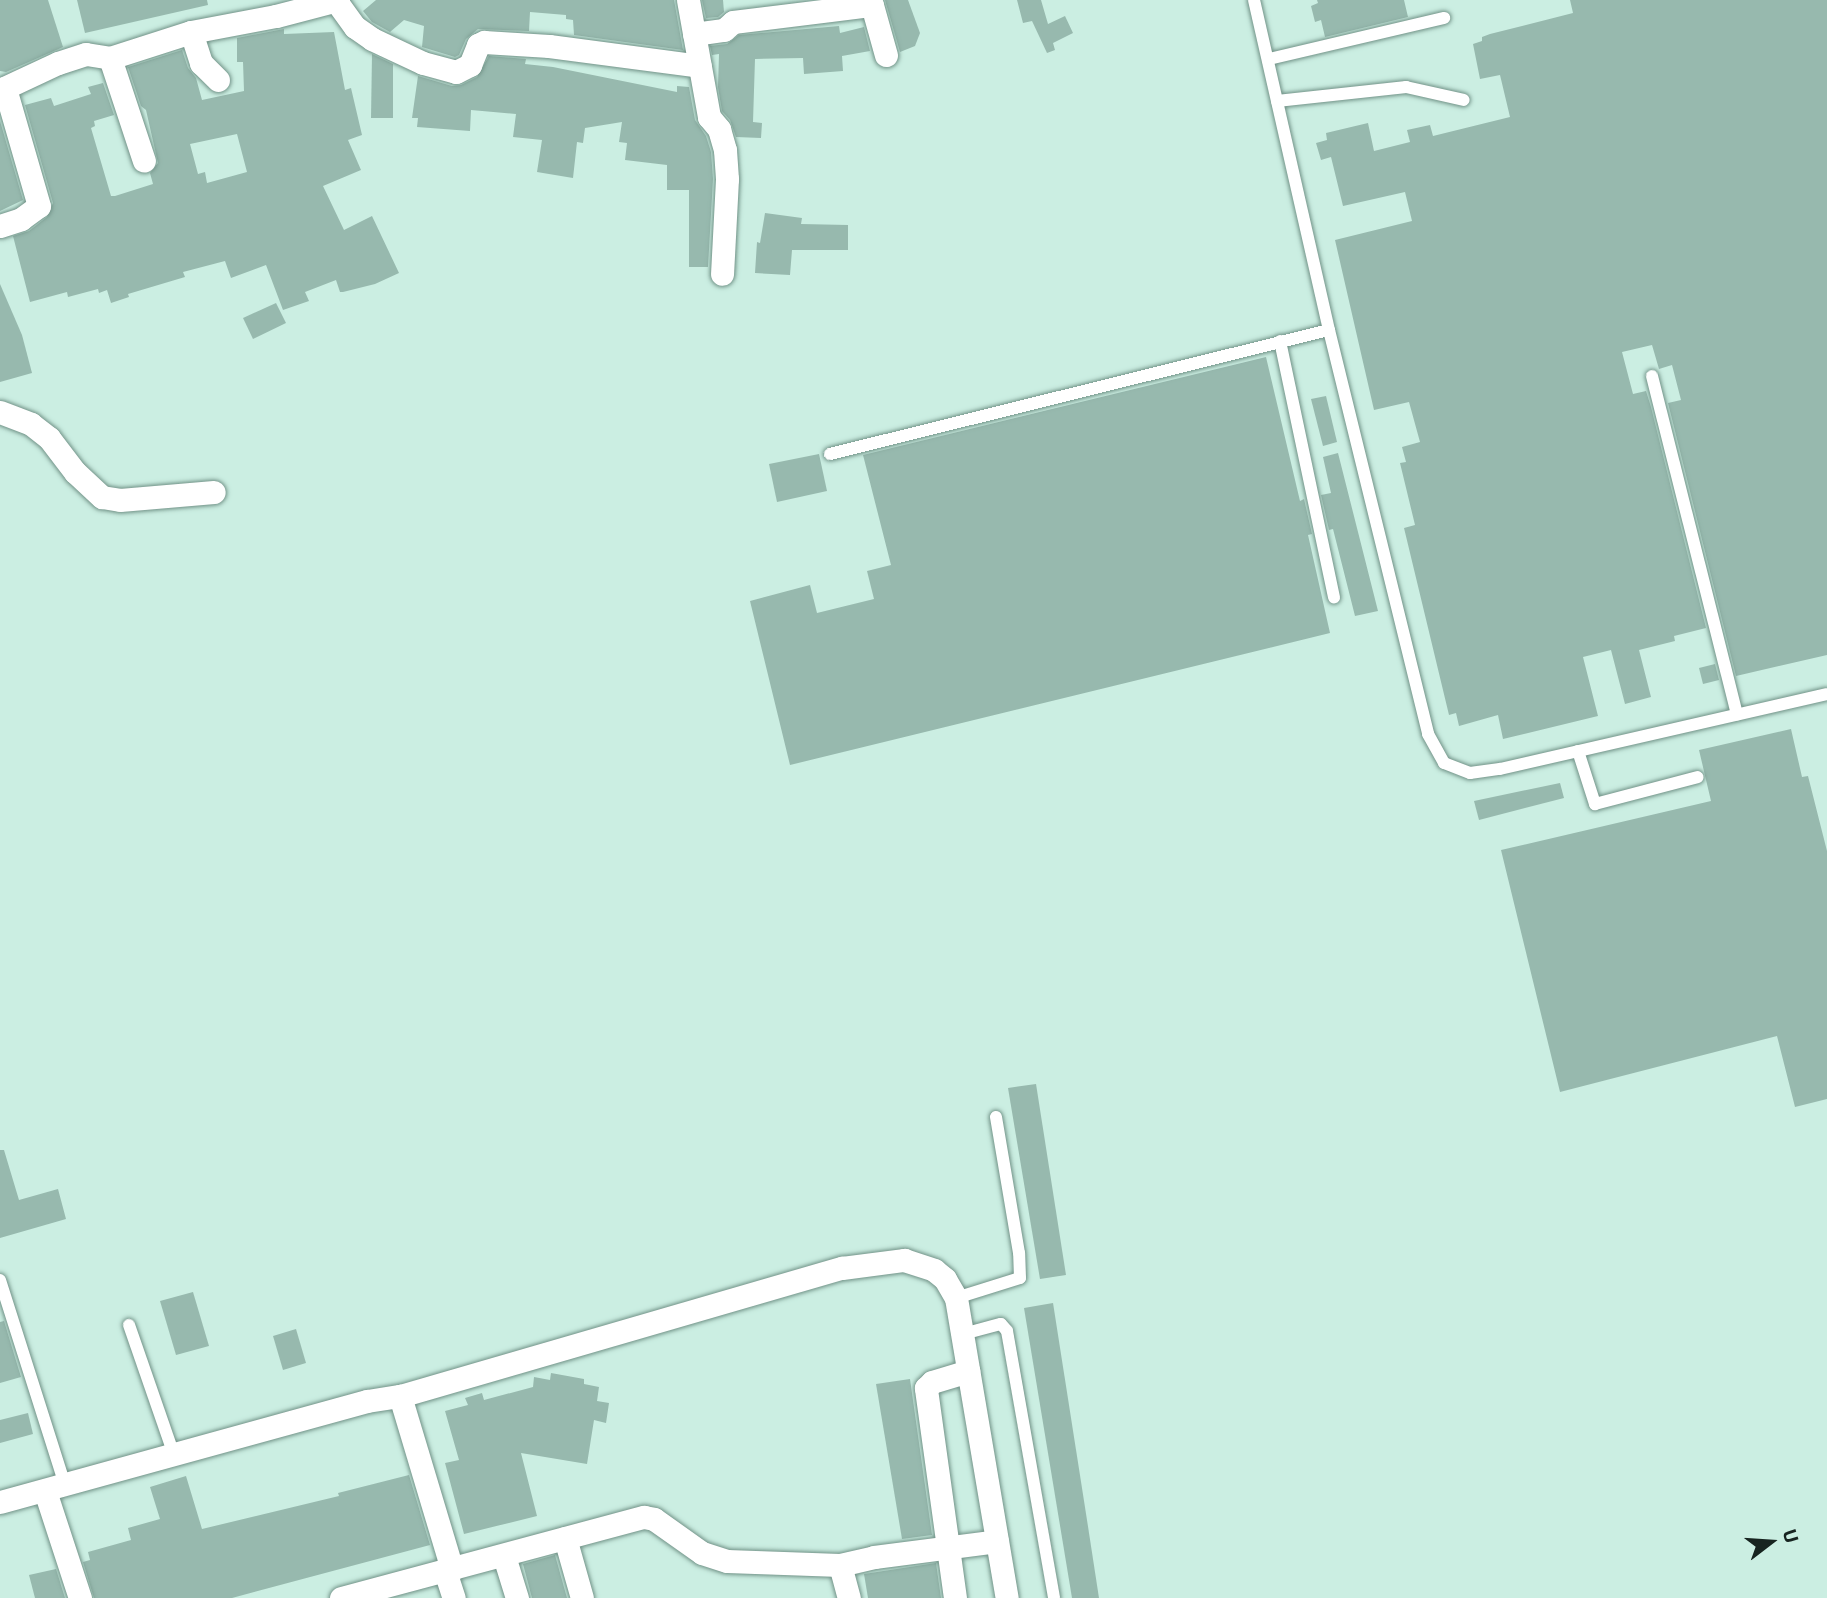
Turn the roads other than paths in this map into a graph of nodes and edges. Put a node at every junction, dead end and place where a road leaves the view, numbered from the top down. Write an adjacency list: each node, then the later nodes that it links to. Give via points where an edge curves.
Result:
1 (688, 0): 6 (street)
2 (1254, 0): 9 (lane)
3 (337, 1): 5 (street); 10 (street, via 355,27 372,39 423,63 456,72 470,65 478,45 484,42)
4 (1444, 18): 9 (lane)
5 (191, 32): 8 (street); 11 (street, via 201,63)
6 (694, 33): 7 (street, via 726,29 733,22 872,5); 10 (street)
7 (886, 55)
8 (110, 58): 12 (street, via 86,54); 15 (street)
9 (1269, 59): 14 (lane)
10 (699, 66): 17 (street, via 709,117 719,129 725,150)
11 (218, 80)
12 (3, 89): 16 (street, via 39,206)
13 (1464, 100): 14 (lane, via 1406,86)
14 (1277, 101): 18 (lane)
15 (144, 161)
16 (0, 226)
17 (722, 274)
18 (1329, 330): 19 (lane); 27 (lane, via 1428,734 1444,762 1470,773)
19 (1280, 341): 22 (lane); 24 (lane)
20 (1652, 376): 26 (lane)
21 (0, 412): 23 (street, via 49,438 102,497 120,500)
22 (830, 454)
23 (214, 492)
24 (1334, 597)
25 (1827, 694): 26 (lane)
26 (1737, 715): 27 (lane)
27 (1578, 751): 28 (lane, via 1595,803)
28 (1698, 777)
29 (996, 1117): 31 (lane, via 1020,1278)
30 (0, 1280): 37 (lane)
31 (956, 1298): 33 (street); 35 (street, via 945,1279 922,1264 904,1260 842,1268)
32 (129, 1325): 36 (lane)
33 (963, 1334): 34 (street); 53 (lane, via 1001,1324 1007,1331)
34 (968, 1371): 40 (street); 41 (street, via 926,1388)
35 (400, 1396): 36 (street); 44 (street)
36 (174, 1455): 37 (street)
37 (55, 1488): 38 (street); 45 (street)
38 (0, 1502)
39 (565, 1538): 42 (street); 43 (street, via 644,1517 654,1519 702,1553 727,1561); 49 (street)
40 (997, 1541): 41 (street); 52 (street)
41 (947, 1547): 43 (street); 51 (street)
42 (504, 1556): 44 (street); 48 (street)
43 (839, 1565): 50 (street)
44 (449, 1570): 46 (street); 47 (street)
45 (80, 1598)
46 (341, 1598)
47 (454, 1598)
48 (517, 1598)
49 (582, 1598)
50 (849, 1598)
51 (955, 1598)
52 (1007, 1598)
53 (1054, 1598)

